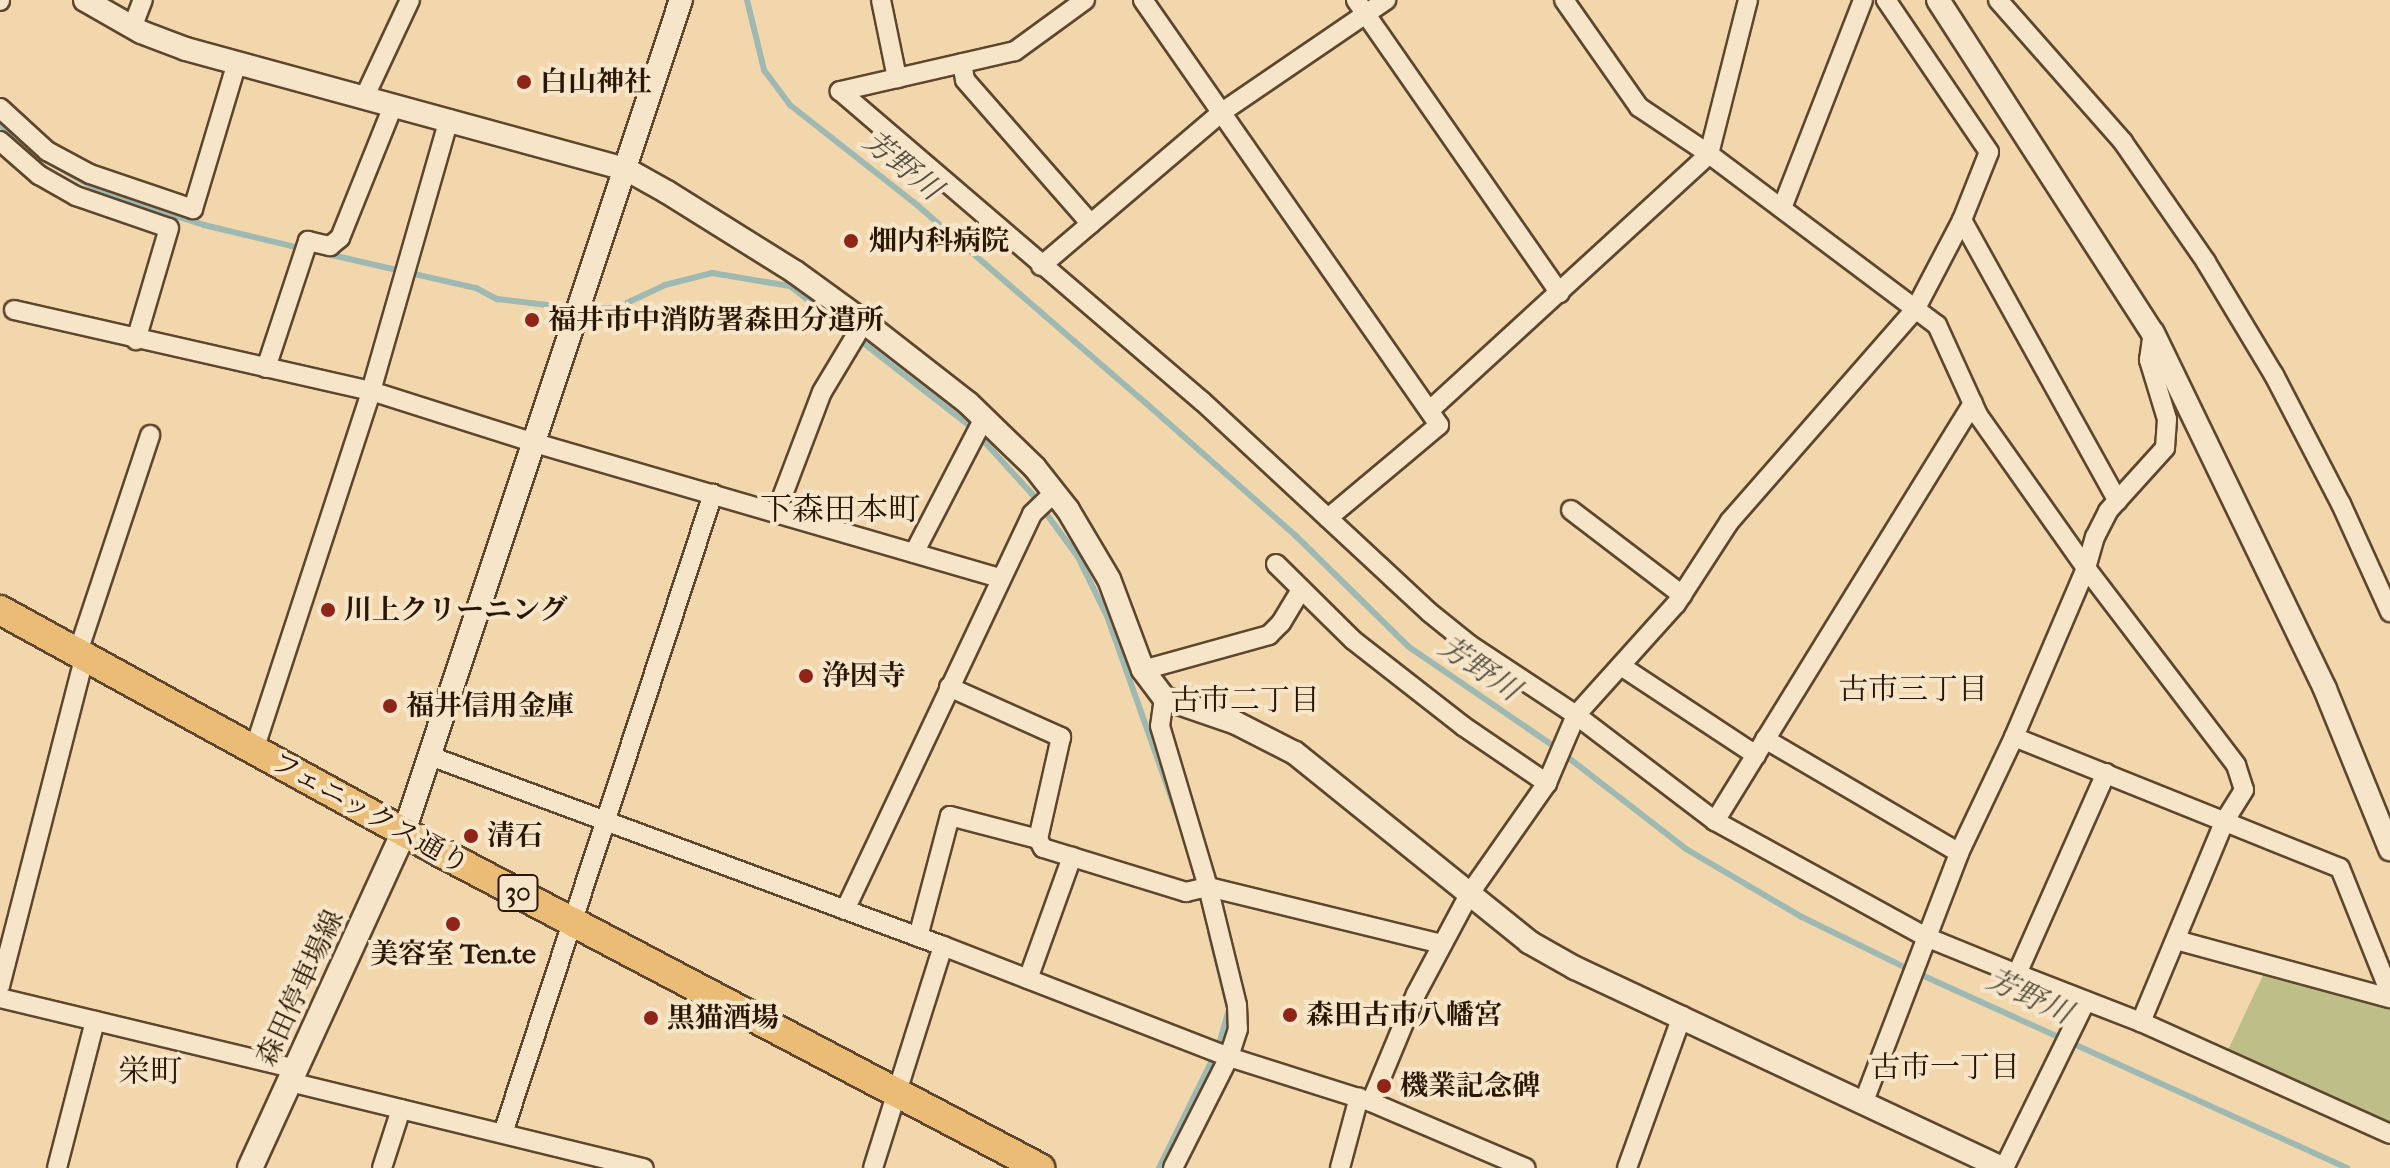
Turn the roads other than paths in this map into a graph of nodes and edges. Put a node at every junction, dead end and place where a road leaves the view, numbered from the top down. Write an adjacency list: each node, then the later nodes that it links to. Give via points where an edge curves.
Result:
1 (85, 0): 16 (street)
2 (143, 0): 16 (street)
3 (410, 0): 20 (street)
4 (681, 0): 28 (street)
5 (881, 0): 19 (street)
6 (1085, 0): 18 (street, via 1015,51)
7 (1143, 0): 23 (street)
8 (1386, 0): 15 (street)
9 (1564, 0): 26 (street, via 1639,107)
10 (1748, 0): 26 (street)
11 (1863, 0): 30 (street)
12 (1886, 0): 31 (street, via 1989,152)
13 (1938, 0): 38 (street)
14 (1998, 0): 60 (street, via 2123,142 2206,262 2281,388)
15 (1361, 7): 23 (street); 34 (street)
16 (132, 28): 17 (street)
17 (237, 62): 20 (street); 27 (street, via 193,209 123,188)
18 (962, 63): 19 (street); 32 (street, via 965,80)
19 (897, 78): 33 (street, via 840,91)
20 (365, 96): 21 (street)
21 (394, 104): 24 (street); 40 (street, via 340,238 330,246 308,241)
22 (0, 108): 27 (street)
23 (1222, 112): 32 (street); 43 (street)
24 (449, 119): 28 (street); 41 (street)
25 (0, 141): 29 (street)
26 (1709, 154): 30 (street); 34 (street)
27 (55, 155): 29 (street)
28 (626, 169): 37 (street, via 795,272); 46 (street)
29 (44, 177): 39 (street, via 76,196 169,228)
30 (1782, 208): 36 (street)
31 (1962, 220): 36 (street); 49 (street)
32 (1091, 224): 33 (street)
33 (1041, 266): 52 (street, via 1202,401)
34 (1560, 293): 43 (street)
35 (14, 310): 39 (street)
36 (1915, 310): 42 (street, via 1937,325); 58 (street, via 1730,521)
37 (864, 322): 44 (street); 51 (street, via 822,392)
38 (2153, 333): 49 (street, via 2149,360 2168,433 2165,448); 78 (street, via 2325,689)
39 (136, 340): 40 (street)
40 (266, 368): 41 (street)
41 (371, 391): 46 (street); 69 (street)
42 (1973, 403): 55 (street); 68 (street)
43 (1430, 410): 52 (street, via 1439,425)
44 (984, 418): 47 (street); 53 (street)
45 (150, 435): 61 (street)
46 (535, 443): 48 (street); 70 (street)
47 (1054, 493): 56 (street, via 1032,514); 63 (street, via 1109,579)
48 (713, 494): 51 (street); 74 (street)
49 (2118, 501): 55 (street, via 2095,537)
50 (1571, 510): 58 (street)
51 (776, 513): 53 (street)
52 (1328, 518): 66 (street, via 1470,645)
53 (914, 553): 56 (street)
54 (1276, 564): 57 (street)
55 (2086, 568): 67 (street); 73 (street, via 2236,765 2244,790)
56 (1001, 578): 64 (street)
57 (1301, 590): 63 (street, via 1269,635); 72 (street, via 1353,640)
58 (1682, 595): 62 (street)
59 (0, 610): 61 (main road, フェニックス通り / 30)
60 (2390, 612)
61 (80, 656): 69 (main road, フェニックス通り / 30); 92 (street)
62 (1621, 666): 66 (street); 68 (street)
63 (1143, 670): 65 (street)
64 (949, 687): 77 (street, via 1061,737); 83 (street)
65 (1164, 698): 81 (street, via 1160,726); 82 (street, via 1236,723 1295,753)
66 (1576, 715): 72 (street); 75 (street)
67 (2014, 737): 71 (street); 79 (street)
68 (1760, 747): 75 (street); 79 (street)
69 (254, 750): 76 (main road, フェニックス通り / 30)
70 (430, 756): 74 (street); 76 (street)
71 (2106, 773): 73 (street); 90 (street)
72 (1547, 783): 82 (street)
73 (2225, 820): 87 (street); 93 (street, via 2340,868)
74 (605, 821): 83 (street); 84 (street)
75 (1715, 821): 86 (street)
76 (404, 832): 84 (main road, フェニックス通り / 30); 100 (main road, 森田停車場線)
77 (1038, 839): 80 (street, via 1043,848); 85 (street, via 950,816)
78 (2390, 849)
79 (1959, 853): 86 (street)
80 (1072, 857): 81 (street, via 1186,892); 91 (street)
81 (1208, 887): 88 (street); 99 (street, via 1237,1005 1238,1029)
82 (1470, 893): 88 (street); 96 (street, via 1529,942)
83 (845, 910): 85 (street)
84 (571, 921): 101 (main road, フェニックス通り / 30); 105 (street)
85 (918, 937): 89 (street)
86 (1926, 937): 90 (street); 103 (street)
87 (2176, 940): 93 (street); 98 (street)
88 (1442, 944): 102 (street)
89 (943, 946): 91 (street); 101 (street)
90 (2017, 974): 95 (street)
91 (1028, 979): 99 (street)
92 (0, 986)
93 (2390, 996)
94 (0, 998): 97 (street)
95 (2085, 1003): 98 (street); 119 (street)
96 (1682, 1016): 103 (street); 118 (street)
97 (95, 1021): 100 (street); 109 (street)
98 (2141, 1022): 106 (street)
99 (1229, 1057): 102 (street); 115 (street)
100 (293, 1076): 104 (street); 110 (main road, 森田停車場線)
101 (898, 1094): 113 (street); 114 (main road, フェニックス通り / 30)
102 (1365, 1100): 107 (street); 116 (street)
103 (1864, 1101): 119 (street)
104 (401, 1109): 105 (street); 111 (street)
105 (503, 1133): 108 (street)
106 (2390, 1134)
107 (1484, 1160): 117 (street)
108 (618, 1164): 112 (street)
109 (57, 1168)
110 (250, 1168)
111 (382, 1168)
112 (644, 1168)
113 (873, 1168)
114 (1040, 1168)
115 (1173, 1168)
116 (1340, 1168)
117 (1526, 1168)
118 (1627, 1168)
119 (2003, 1168)

